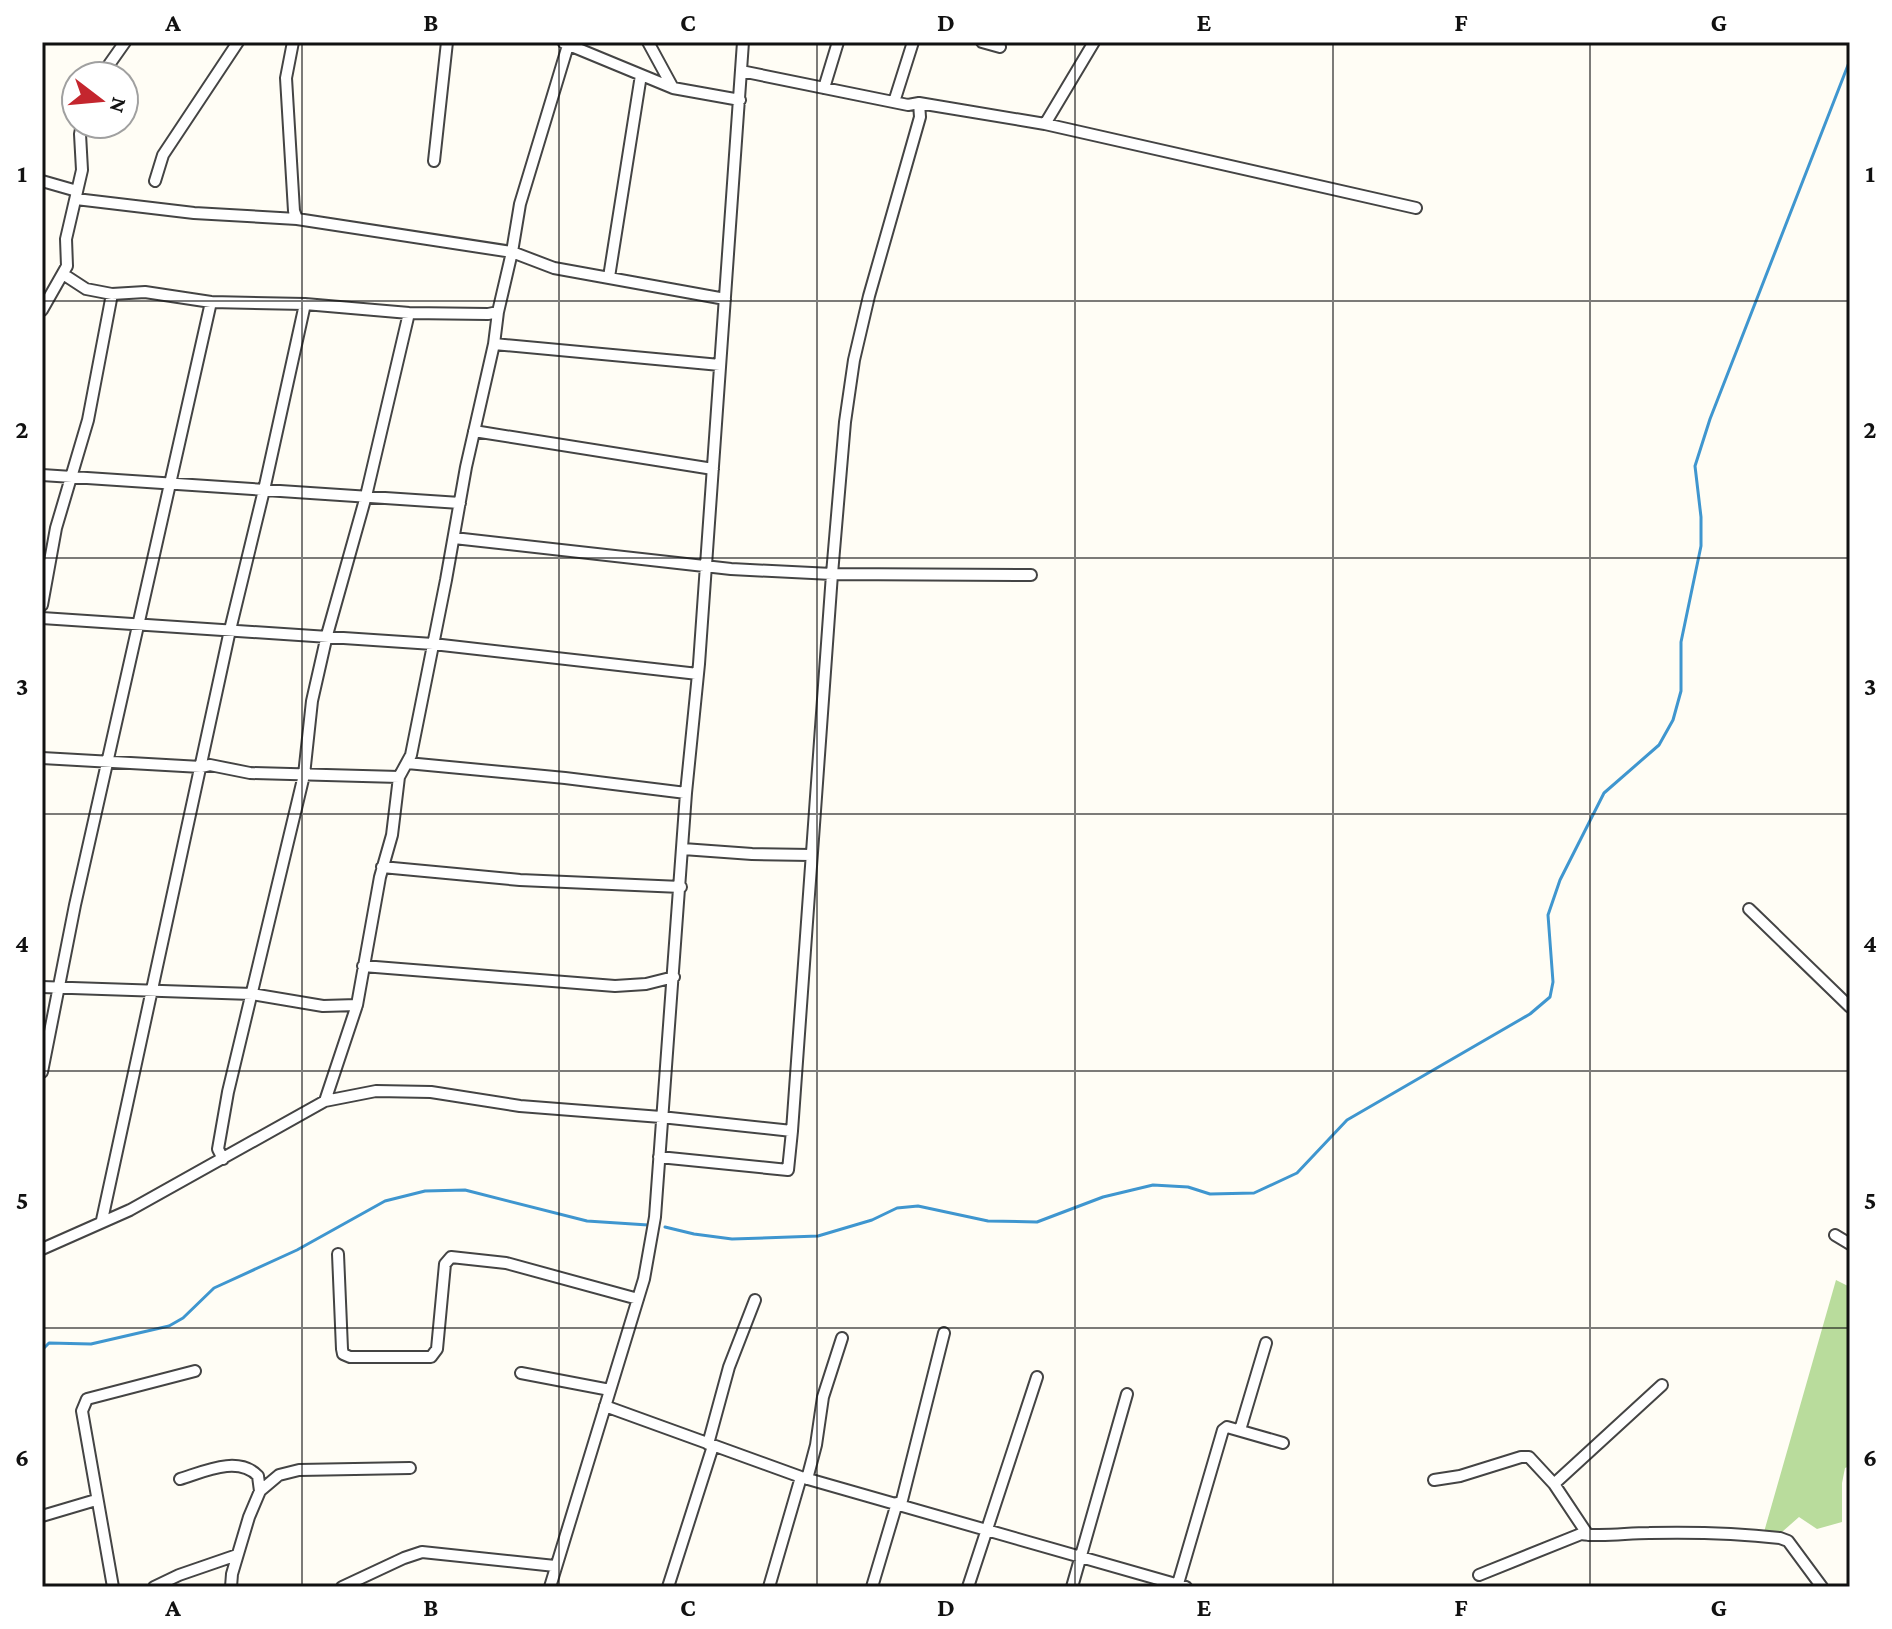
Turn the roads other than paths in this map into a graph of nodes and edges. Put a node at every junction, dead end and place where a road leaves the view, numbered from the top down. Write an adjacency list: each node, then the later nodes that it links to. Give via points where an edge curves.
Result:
1 (125, 42): 13 (street)
2 (238, 42): 25 (street, via 163,155)
3 (293, 42): 28 (street, via 286,78)
4 (447, 42): 23 (street)
5 (648, 42): 16 (street)
6 (743, 42): 14 (street)
7 (838, 42): 17 (street)
8 (913, 42): 19 (street)
9 (982, 42): 12 (street)
10 (1094, 42): 21 (street)
11 (567, 43): 15 (street); 29 (street, via 520,204)
12 (1000, 47)
13 (112, 60)
14 (741, 71): 17 (street); 18 (street)
15 (641, 75): 16 (street); 31 (street)
16 (673, 88): 18 (street)
17 (824, 88): 19 (street)
18 (740, 100): 33 (street)
19 (894, 102): 20 (street)
20 (919, 103): 21 (street); 51 (street, via 920,117 854,360)
21 (1045, 124): 27 (street)
22 (80, 140): 26 (street, via 82,170)
23 (434, 161)
24 (42, 181): 26 (street)
25 (155, 181)
26 (76, 195): 28 (street, via 207,214); 30 (street)
27 (1416, 208)
28 (297, 219): 29 (street)
29 (512, 252): 31 (street, via 554,268); 37 (street)
30 (63, 274): 32 (street, via 86,289); 36 (street)
31 (609, 277): 33 (street)
32 (112, 294): 34 (street, via 145,292); 44 (street)
33 (725, 299): 40 (street)
34 (211, 302): 35 (street); 45 (street)
35 (305, 304): 38 (street); 46 (street)
36 (42, 310)
37 (498, 312): 38 (street); 39 (street)
38 (409, 313): 47 (street)
39 (494, 344): 40 (street); 41 (street)
40 (720, 365): 42 (street)
41 (474, 431): 42 (street); 48 (street)
42 (713, 469): 50 (street)
43 (42, 475): 44 (street)
44 (71, 478): 45 (street); 53 (street)
45 (169, 484): 46 (street); 55 (street)
46 (264, 490): 47 (street); 56 (street)
47 (366, 496): 48 (street); 57 (street)
48 (460, 503): 49 (street)
49 (454, 538): 50 (street); 58 (street)
50 (706, 566): 51 (street); 59 (street)
51 (832, 574): 52 (street); 68 (street)
52 (1031, 575)
53 (42, 605)
54 (42, 618): 55 (street)
55 (137, 623): 56 (street); 61 (street)
56 (230, 630): 57 (street); 63 (street)
57 (327, 635): 58 (street); 64 (street, via 312,701)
58 (433, 644): 59 (street); 62 (street)
59 (698, 674): 66 (street)
60 (42, 758): 61 (street)
61 (107, 762): 63 (street); 75 (street)
62 (407, 763): 65 (street); 66 (street)
63 (201, 767): 64 (street); 76 (street)
64 (304, 775): 65 (street); 77 (street)
65 (399, 777): 69 (street)
66 (686, 793): 67 (street)
67 (683, 849): 68 (street); 70 (street)
68 (811, 855): 83 (street)
69 (382, 867): 70 (street); 72 (street)
70 (681, 887): 73 (street)
71 (1749, 909): 79 (street)
72 (363, 966): 73 (street, via 615,986); 78 (street)
73 (674, 977): 82 (street)
74 (42, 987): 75 (street)
75 (59, 988): 76 (street); 80 (street)
76 (151, 991): 77 (street); 86 (street)
77 (252, 994): 78 (street, via 329,1007); 85 (street, via 228,1092 218,1149)
78 (357, 1005): 81 (street)
79 (1850, 1007)
80 (42, 1072)
81 (325, 1101): 82 (street, via 376,1091 431,1092 520,1106); 85 (street)
82 (661, 1117): 83 (street); 84 (street)
83 (792, 1131): 84 (street, via 788,1170)
84 (659, 1157): 91 (street, via 655,1217)
85 (223, 1159): 86 (street)
86 (102, 1220): 89 (street)
87 (1835, 1235): 88 (street)
88 (1850, 1244)
89 (42, 1249)
90 (338, 1254): 91 (street, via 342,1349 350,1357 431,1357 437,1349 445,1264 451,1257 506,1263)
91 (638, 1299): 100 (street)
92 (755, 1300): 105 (street, via 729,1367)
93 (944, 1333): 113 (street)
94 (842, 1338): 107 (street)
95 (1266, 1343): 103 (street)
96 (195, 1371): 112 (street, via 83,1403)
97 (521, 1373): 100 (street)
98 (1037, 1377): 115 (street)
99 (1662, 1385): 110 (street)
100 (610, 1390): 102 (street)
101 (1127, 1394): 118 (street)
102 (605, 1406): 105 (street); 119 (street)
103 (1240, 1430): 104 (street); 121 (street, via 1227,1427 1220,1435)
104 (1283, 1443)
105 (711, 1445): 107 (street); 127 (street)
106 (410, 1468): 111 (street, via 299,1470 279,1475)
107 (804, 1478): 113 (street); 128 (street)
108 (180, 1479): 111 (street, via 225,1466 243,1467 258,1476)
109 (1434, 1480): 110 (street, via 1529,1457)
110 (1554, 1484): 116 (street)
111 (260, 1491): 117 (street)
112 (96, 1500): 114 (street); 122 (street)
113 (899, 1504): 115 (street); 129 (street)
114 (42, 1516)
115 (989, 1530): 118 (street); 130 (street)
116 (1588, 1535): 120 (street); 132 (street, via 1723,1531 1780,1538 1793,1546)
117 (237, 1555): 123 (street); 124 (street)
118 (1080, 1557): 121 (street); 131 (street)
119 (555, 1566): 125 (street, via 422,1552); 126 (street)
120 (1479, 1575)
121 (1180, 1586)
122 (113, 1587)
123 (154, 1587)
124 (231, 1587)
125 (342, 1587)
126 (550, 1587)
127 (668, 1587)
128 (769, 1587)
129 (872, 1587)
130 (968, 1587)
131 (1072, 1587)
132 (1822, 1587)

